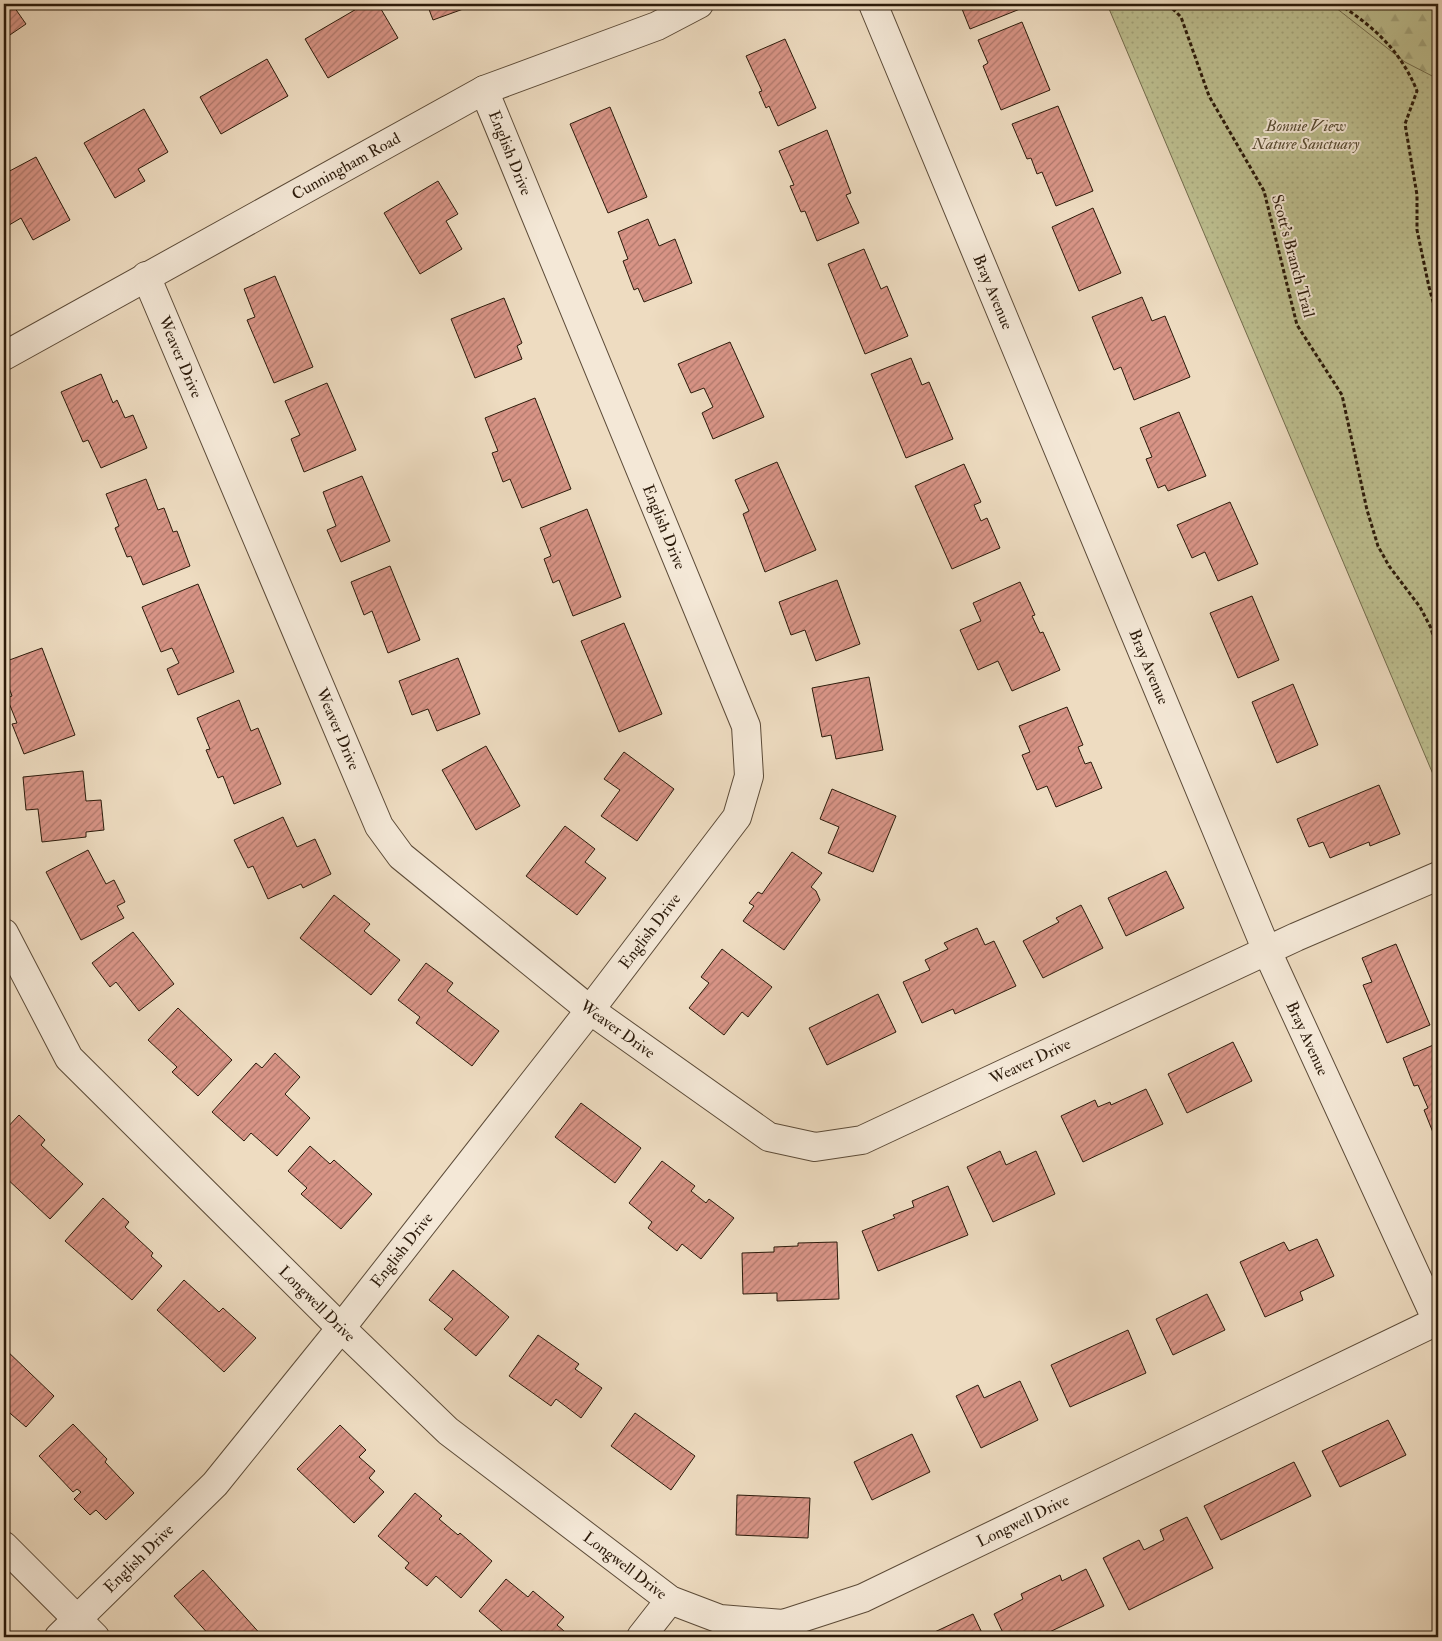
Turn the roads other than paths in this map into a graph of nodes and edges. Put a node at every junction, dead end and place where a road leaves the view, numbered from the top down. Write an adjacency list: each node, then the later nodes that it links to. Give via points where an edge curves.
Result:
1 (700, 4): 3 (street, Cunningham Road, via 657,26)
2 (873, 4): 8 (street, Bray Avenue)
3 (484, 90): 4 (street, Cunningham Road); 9 (street, English Drive, via 746,726 749,776 737,817)
4 (146, 276): 5 (street, Cunningham Road); 9 (street, Weaver Drive, via 379,826 401,856)
5 (4, 356)
6 (1438, 876): 8 (street, Weaver Drive)
7 (4, 933): 11 (street, Longwell Drive, via 69,1058)
8 (1267, 951): 9 (street, Weaver Drive, via 862,1140 815,1147 769,1137); 10 (street, Bray Avenue)
9 (590, 1010): 11 (street, English Drive)
10 (1438, 1322): 13 (street, Longwell Drive, via 863,1598 783,1624 720,1619)
11 (341, 1328): 13 (street, Longwell Drive, via 448,1430); 14 (street, English Drive, via 216,1484)
12 (4, 1546): 14 (street)
13 (670, 1600): 15 (street)
14 (77, 1631)
15 (641, 1637)

